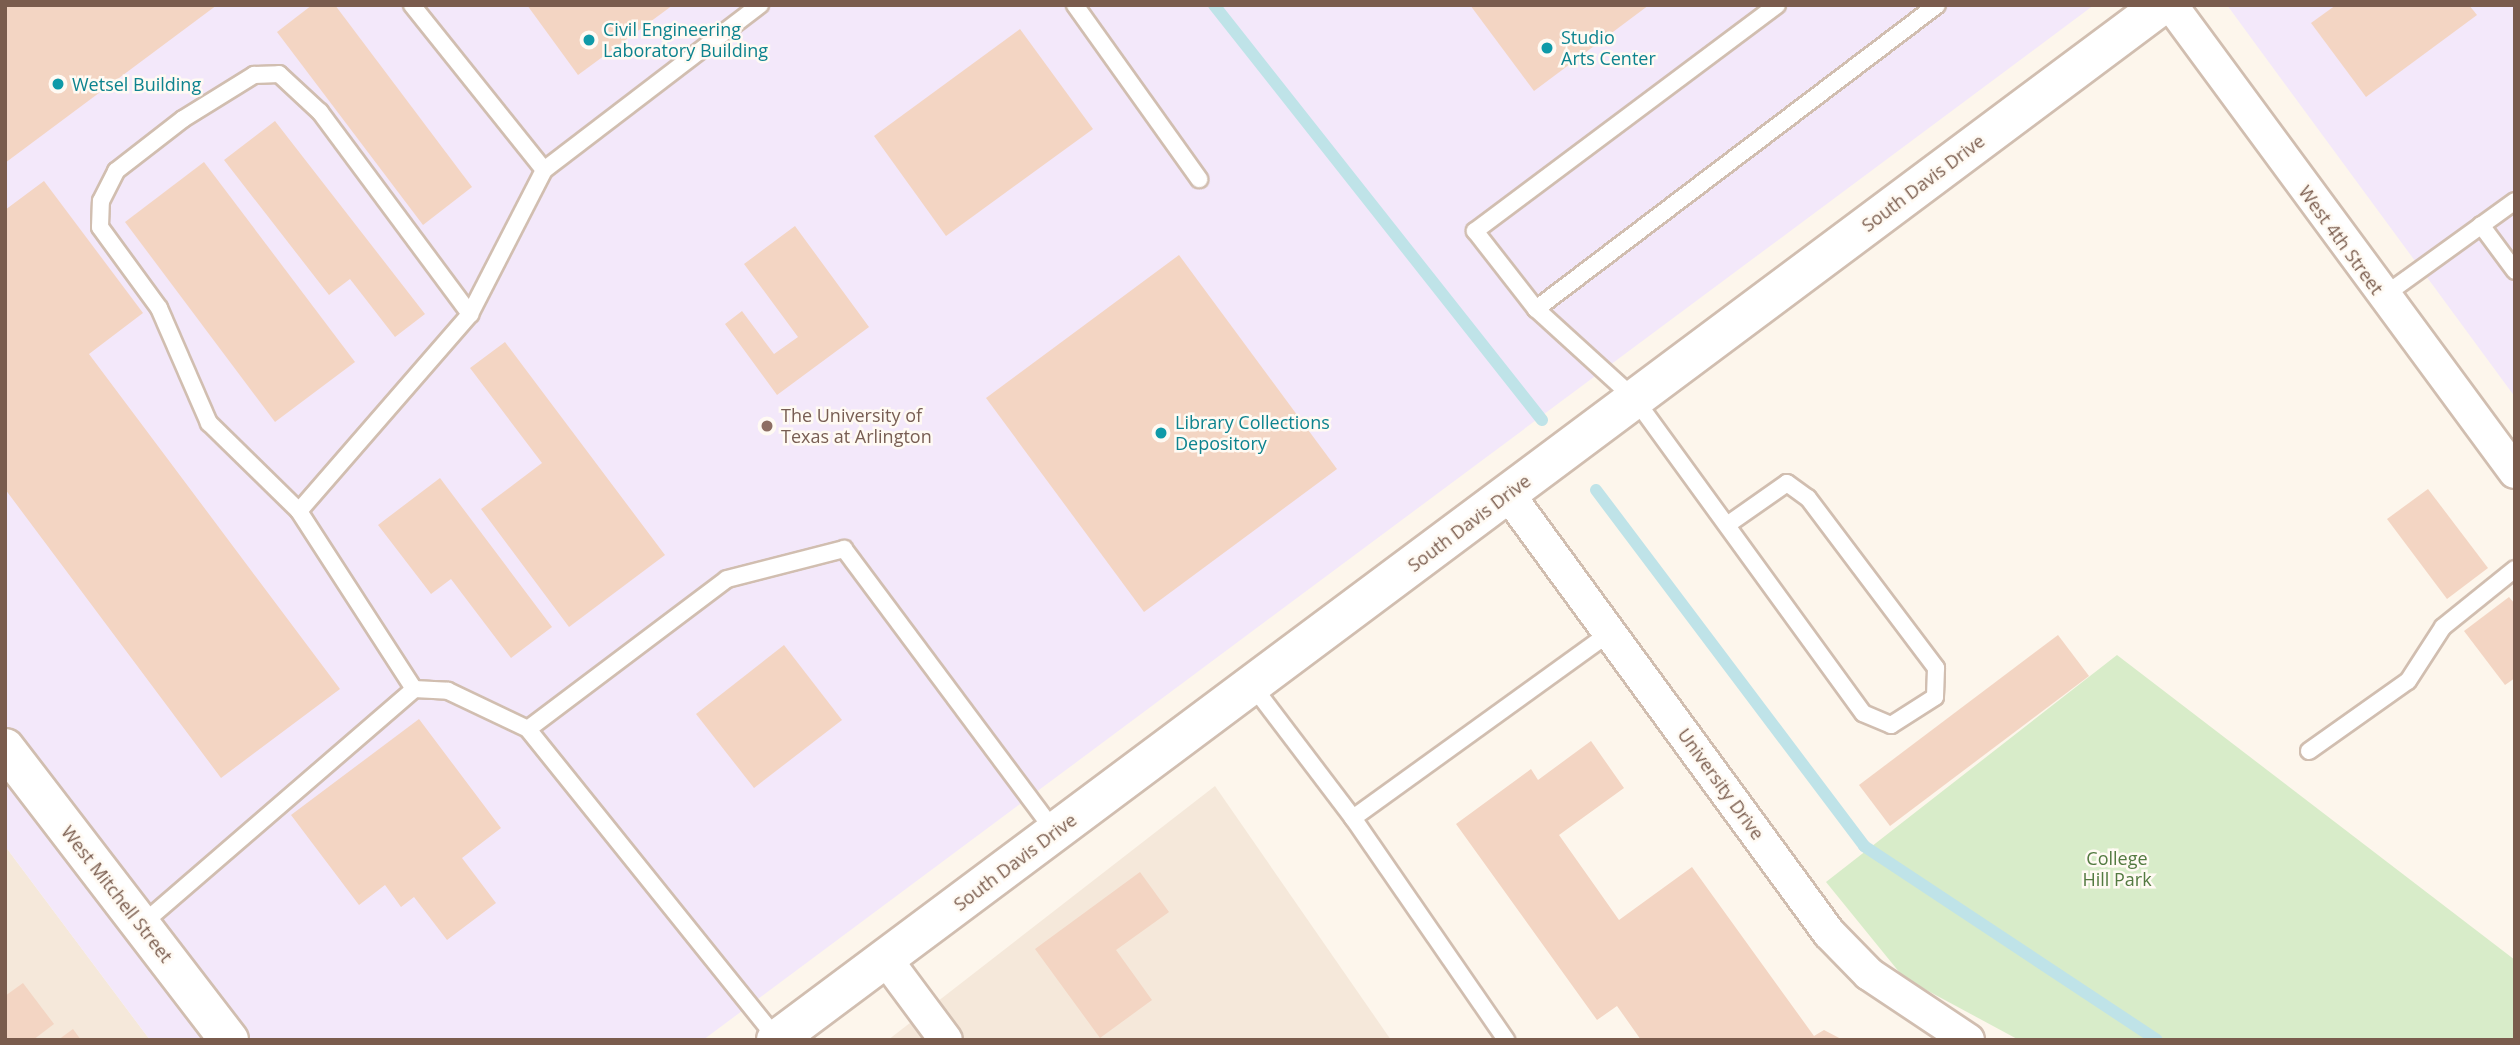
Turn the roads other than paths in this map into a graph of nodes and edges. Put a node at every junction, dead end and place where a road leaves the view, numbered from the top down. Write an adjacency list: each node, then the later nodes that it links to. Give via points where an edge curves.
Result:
1 (412, 5): 8 (lane)
2 (760, 5): 8 (lane)
3 (1075, 5): 9 (lane)
4 (1777, 5): 14 (lane, via 1475,231)
5 (1937, 5): 14 (lane)
6 (2162, 5): 16 (street, South Davis Drive)
7 (2171, 5): 13 (street, West 4th Street)
8 (544, 170): 15 (lane)
9 (1199, 179)
10 (2515, 201): 11 (lane)
11 (2481, 225): 12 (lane); 13 (lane)
12 (2515, 271)
13 (2382, 297): 17 (street, West 4th Street)
14 (1536, 309): 16 (lane)
15 (470, 314): 19 (lane); 19 (lane, via 320,112 279,74 254,75 229,88 116,171 101,201 100,227 159,308 209,424)
16 (1635, 399): 18 (street, South Davis Drive); 20 (lane)
17 (2515, 472)
18 (1508, 494): 22 (street, University Drive); 23 (street, South Davis Drive)
19 (299, 511): 24 (lane)
20 (1727, 525): 20 (lane, via 1863,713 1891,725 1935,697 1936,668 1808,498 1787,483)
21 (2515, 569): 27 (lane, via 2443,627 2408,681)
22 (1611, 632): 28 (lane); 36 (street, University Drive, via 1829,933 1913,1008)
23 (1252, 685): 28 (lane); 29 (street, South Davis Drive)
24 (414, 689): 25 (lane, via 448,691); 30 (lane)
25 (528, 729): 29 (lane, via 727,579 844,549); 32 (lane)
26 (5, 748): 30 (street, West Mitchell Street)
27 (2309, 751)
28 (1353, 818): 35 (lane)
29 (1055, 832): 31 (street, South Davis Drive)
30 (141, 925): 33 (street, West Mitchell Street)
31 (885, 958): 32 (street, South Davis Drive); 34 (street)
32 (777, 1039)
33 (229, 1040)
34 (946, 1040)
35 (1506, 1040)
36 (1968, 1040)

